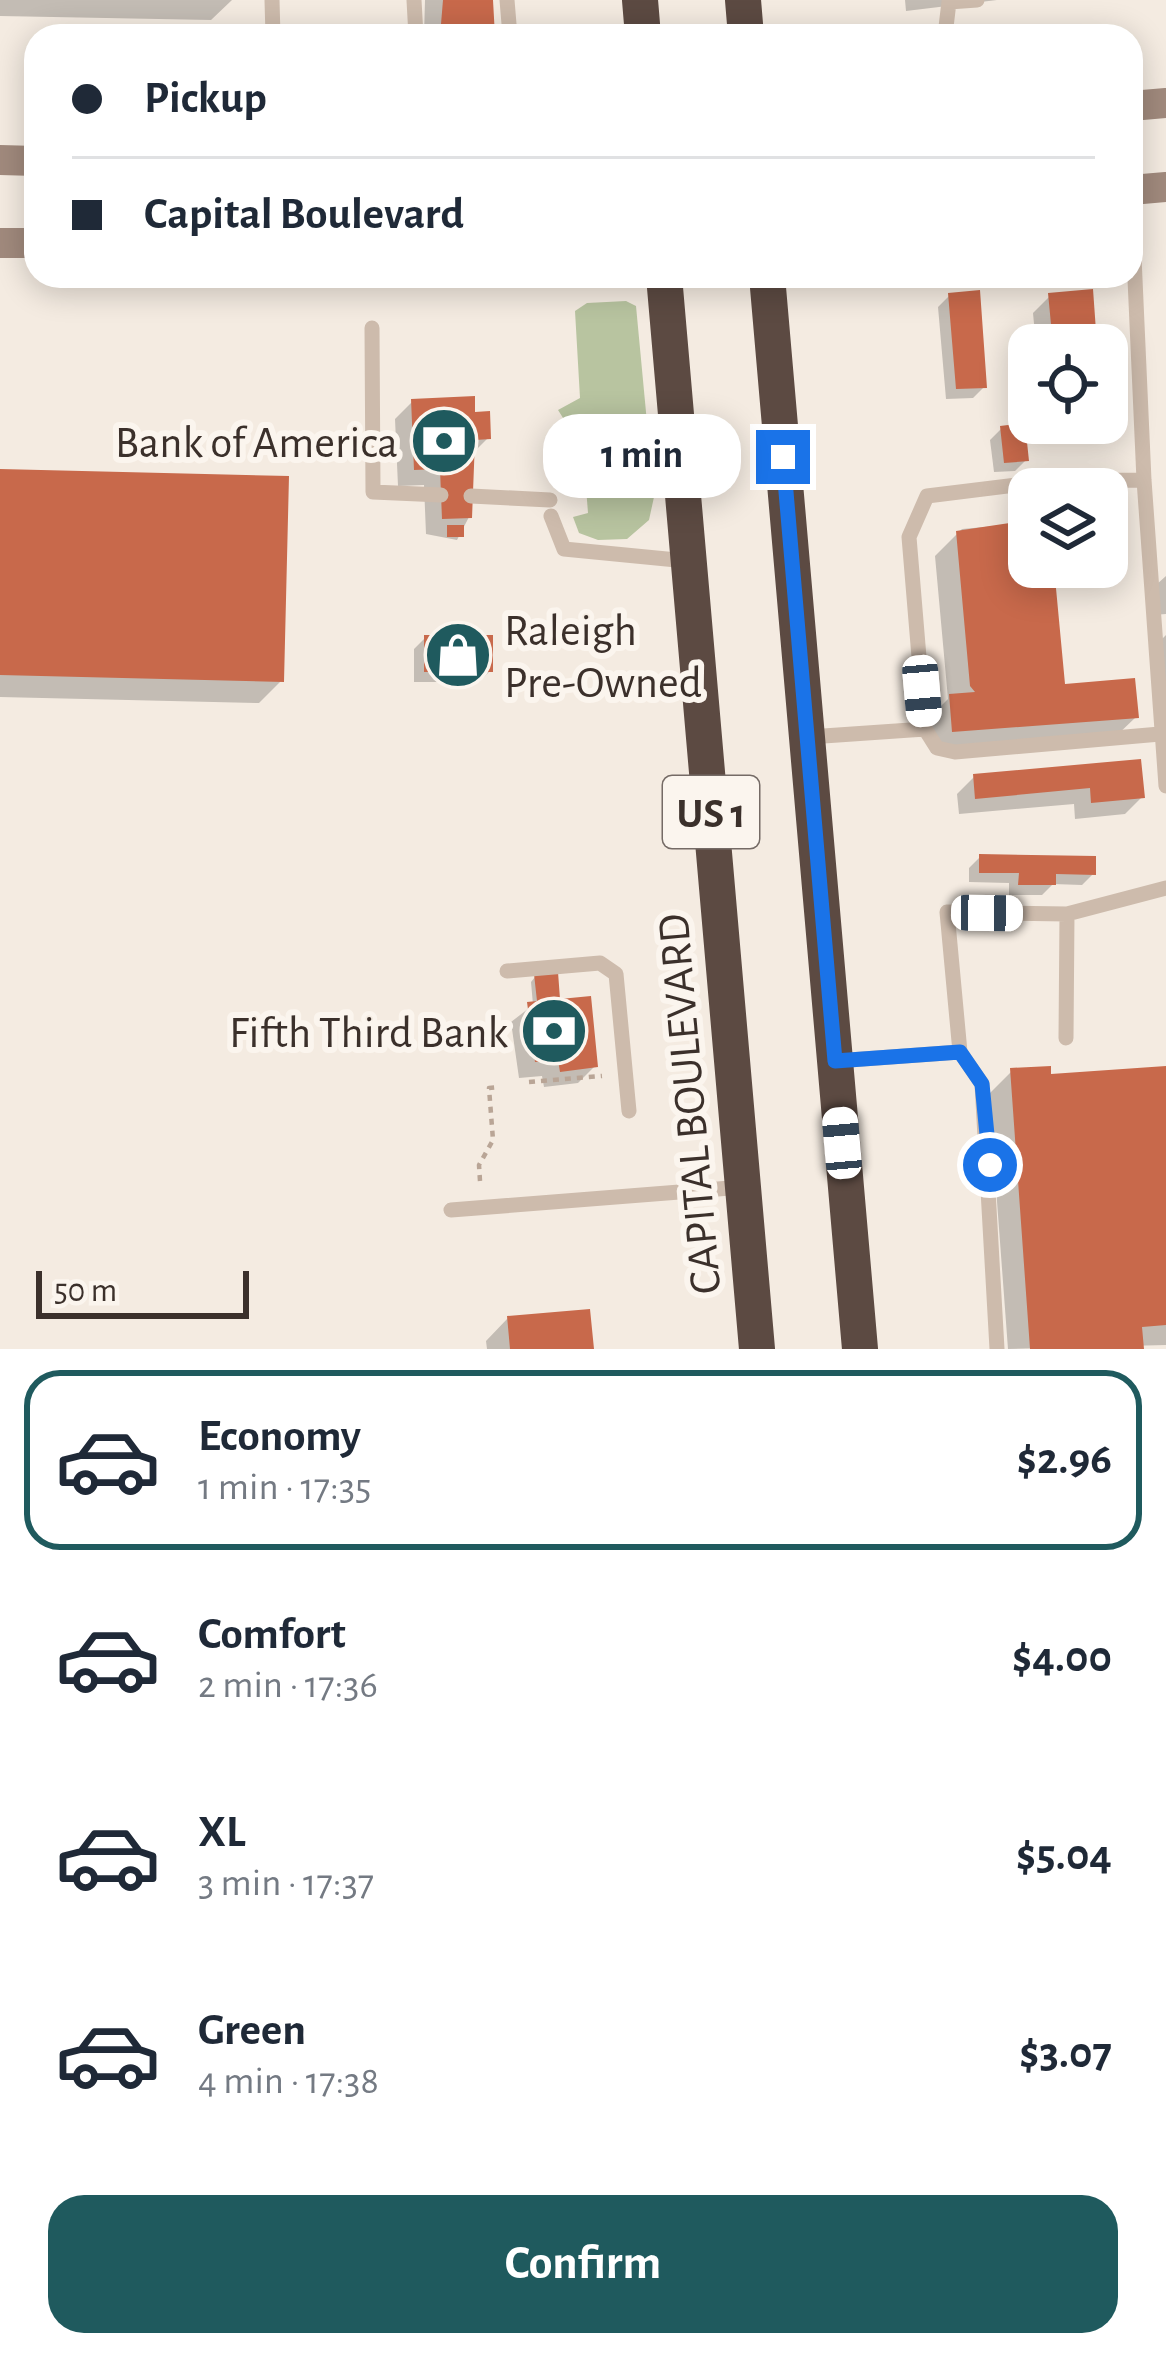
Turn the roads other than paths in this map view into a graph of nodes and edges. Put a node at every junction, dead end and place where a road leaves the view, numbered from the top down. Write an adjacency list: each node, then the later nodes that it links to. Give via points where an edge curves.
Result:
1 (976, 0): 2 (lane, via 949,2)
2 (946, 24)
3 (665, 288): 10 (highway, CAPITAL BOULEVARD / US 1)
4 (767, 288): 15 (highway, US 1)
5 (1135, 288): 7 (lane)
6 (372, 328): 8 (lane, via 373,492)
7 (1144, 480): 11 (lane); 13 (lane, via 927,496 909,537)
8 (440, 495)
9 (471, 496): 10 (lane, via 551,508 564,549)
10 (689, 561): 24 (highway, CAPITAL BOULEVARD / US 1)
11 (1159, 607): 12 (lane)
12 (1161, 678): 14 (lane)
13 (926, 729): 14 (lane, via 937,748 955,752); 15 (lane)
14 (1160, 734): 16 (lane)
15 (806, 737): 22 (highway, US 1)
16 (1166, 786)
17 (1166, 891): 18 (lane)
18 (1067, 914): 20 (lane); 21 (lane, via 947,913)
19 (507, 971): 23 (lane, via 600,963 616,974)
20 (1066, 1038)
21 (960, 1052): 22 (lane); 28 (lane, via 982,1084)
22 (835, 1061): 27 (highway, US 1)
23 (629, 1111)
24 (743, 1187): 25 (lane); 26 (highway, CAPITAL BOULEVARD / US 1)
25 (451, 1210)
26 (757, 1349)
27 (860, 1349)
28 (997, 1349)

